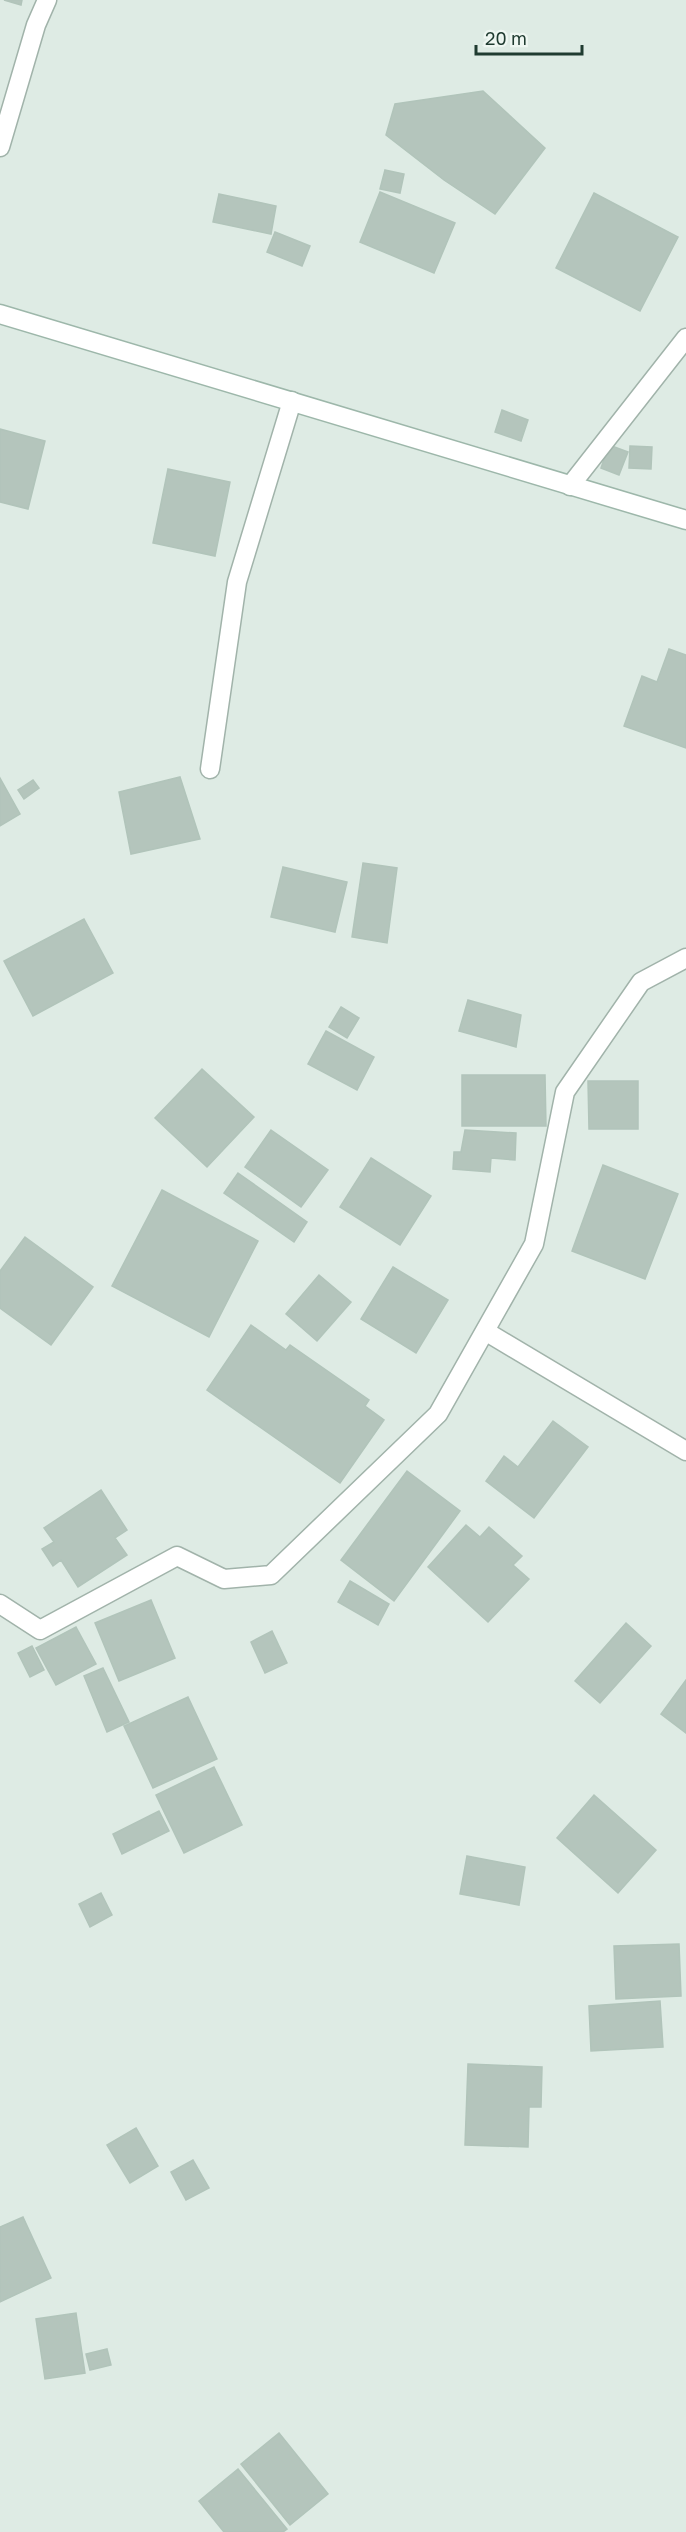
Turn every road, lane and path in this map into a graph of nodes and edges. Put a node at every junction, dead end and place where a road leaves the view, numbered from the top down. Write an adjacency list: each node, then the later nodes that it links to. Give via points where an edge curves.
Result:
1 (47, 0): 2 (street)
2 (0, 147)
3 (0, 314): 5 (street)
4 (686, 339): 6 (street)
5 (292, 400): 6 (street); 8 (street, via 237,582)
6 (570, 486): 7 (street)
7 (686, 520)
8 (210, 769)
9 (686, 958): 10 (street, via 641,982 565,1092 534,1244)
10 (485, 1331): 11 (street); 12 (street, via 438,1414 271,1575 224,1579 177,1556 40,1630)
11 (686, 1451)
12 (0, 1604)

